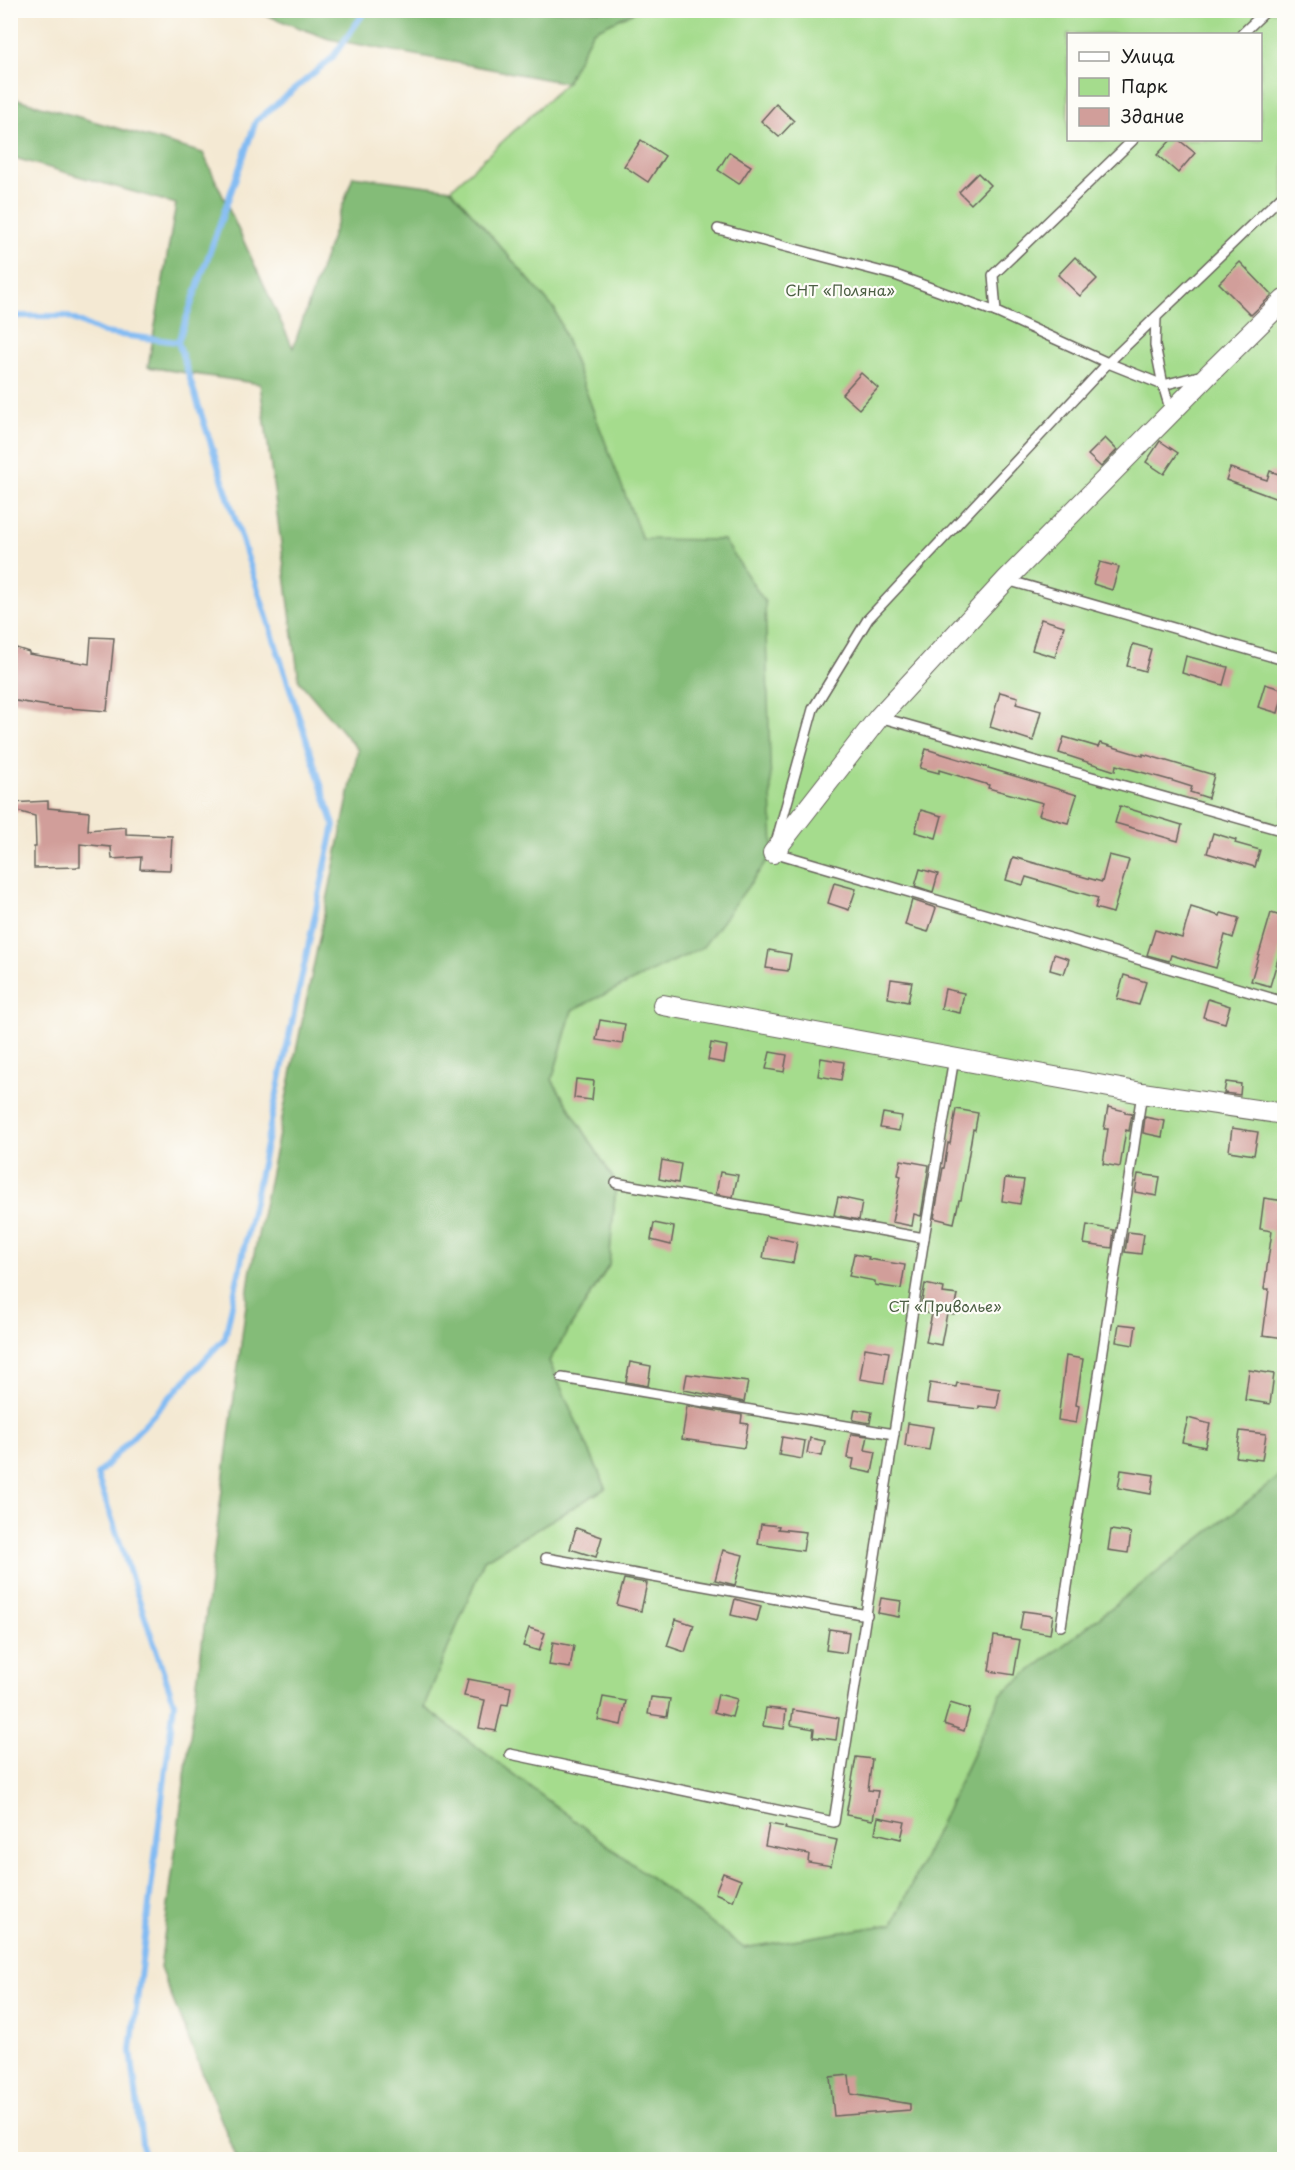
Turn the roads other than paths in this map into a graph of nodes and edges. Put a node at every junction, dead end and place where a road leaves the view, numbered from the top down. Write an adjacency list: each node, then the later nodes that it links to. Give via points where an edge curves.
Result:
1 (1267, 10): 2 (lane)
2 (1243, 33)
3 (1132, 141): 7 (lane, via 993,275)
4 (1284, 194): 8 (lane)
5 (718, 229): 7 (lane, via 898,276)
6 (1284, 300): 10 (street)
7 (996, 312): 9 (lane)
8 (1156, 316): 9 (lane); 11 (lane, via 1155,345)
9 (1108, 363): 11 (lane); 17 (lane, via 868,619 813,710)
10 (1209, 374): 11 (lane); 12 (street)
11 (1163, 385): 12 (lane)
12 (1171, 412): 13 (street)
13 (1006, 580): 14 (lane); 15 (street)
14 (1284, 660)
15 (879, 717): 16 (lane); 17 (street)
16 (1284, 831)
17 (773, 853): 18 (lane)
18 (1284, 1002)
19 (663, 1005): 20 (street)
20 (954, 1058): 21 (street); 24 (lane)
21 (1142, 1093): 22 (street); 31 (lane)
22 (1284, 1114)
23 (616, 1183): 24 (lane)
24 (924, 1238): 26 (lane)
25 (562, 1378): 26 (lane)
26 (894, 1434): 30 (lane)
27 (1284, 1452): 28 (lane)
28 (1284, 1457)
29 (546, 1558): 30 (lane)
30 (867, 1616): 32 (lane, via 834,1822)
31 (1061, 1626)
32 (510, 1754)

